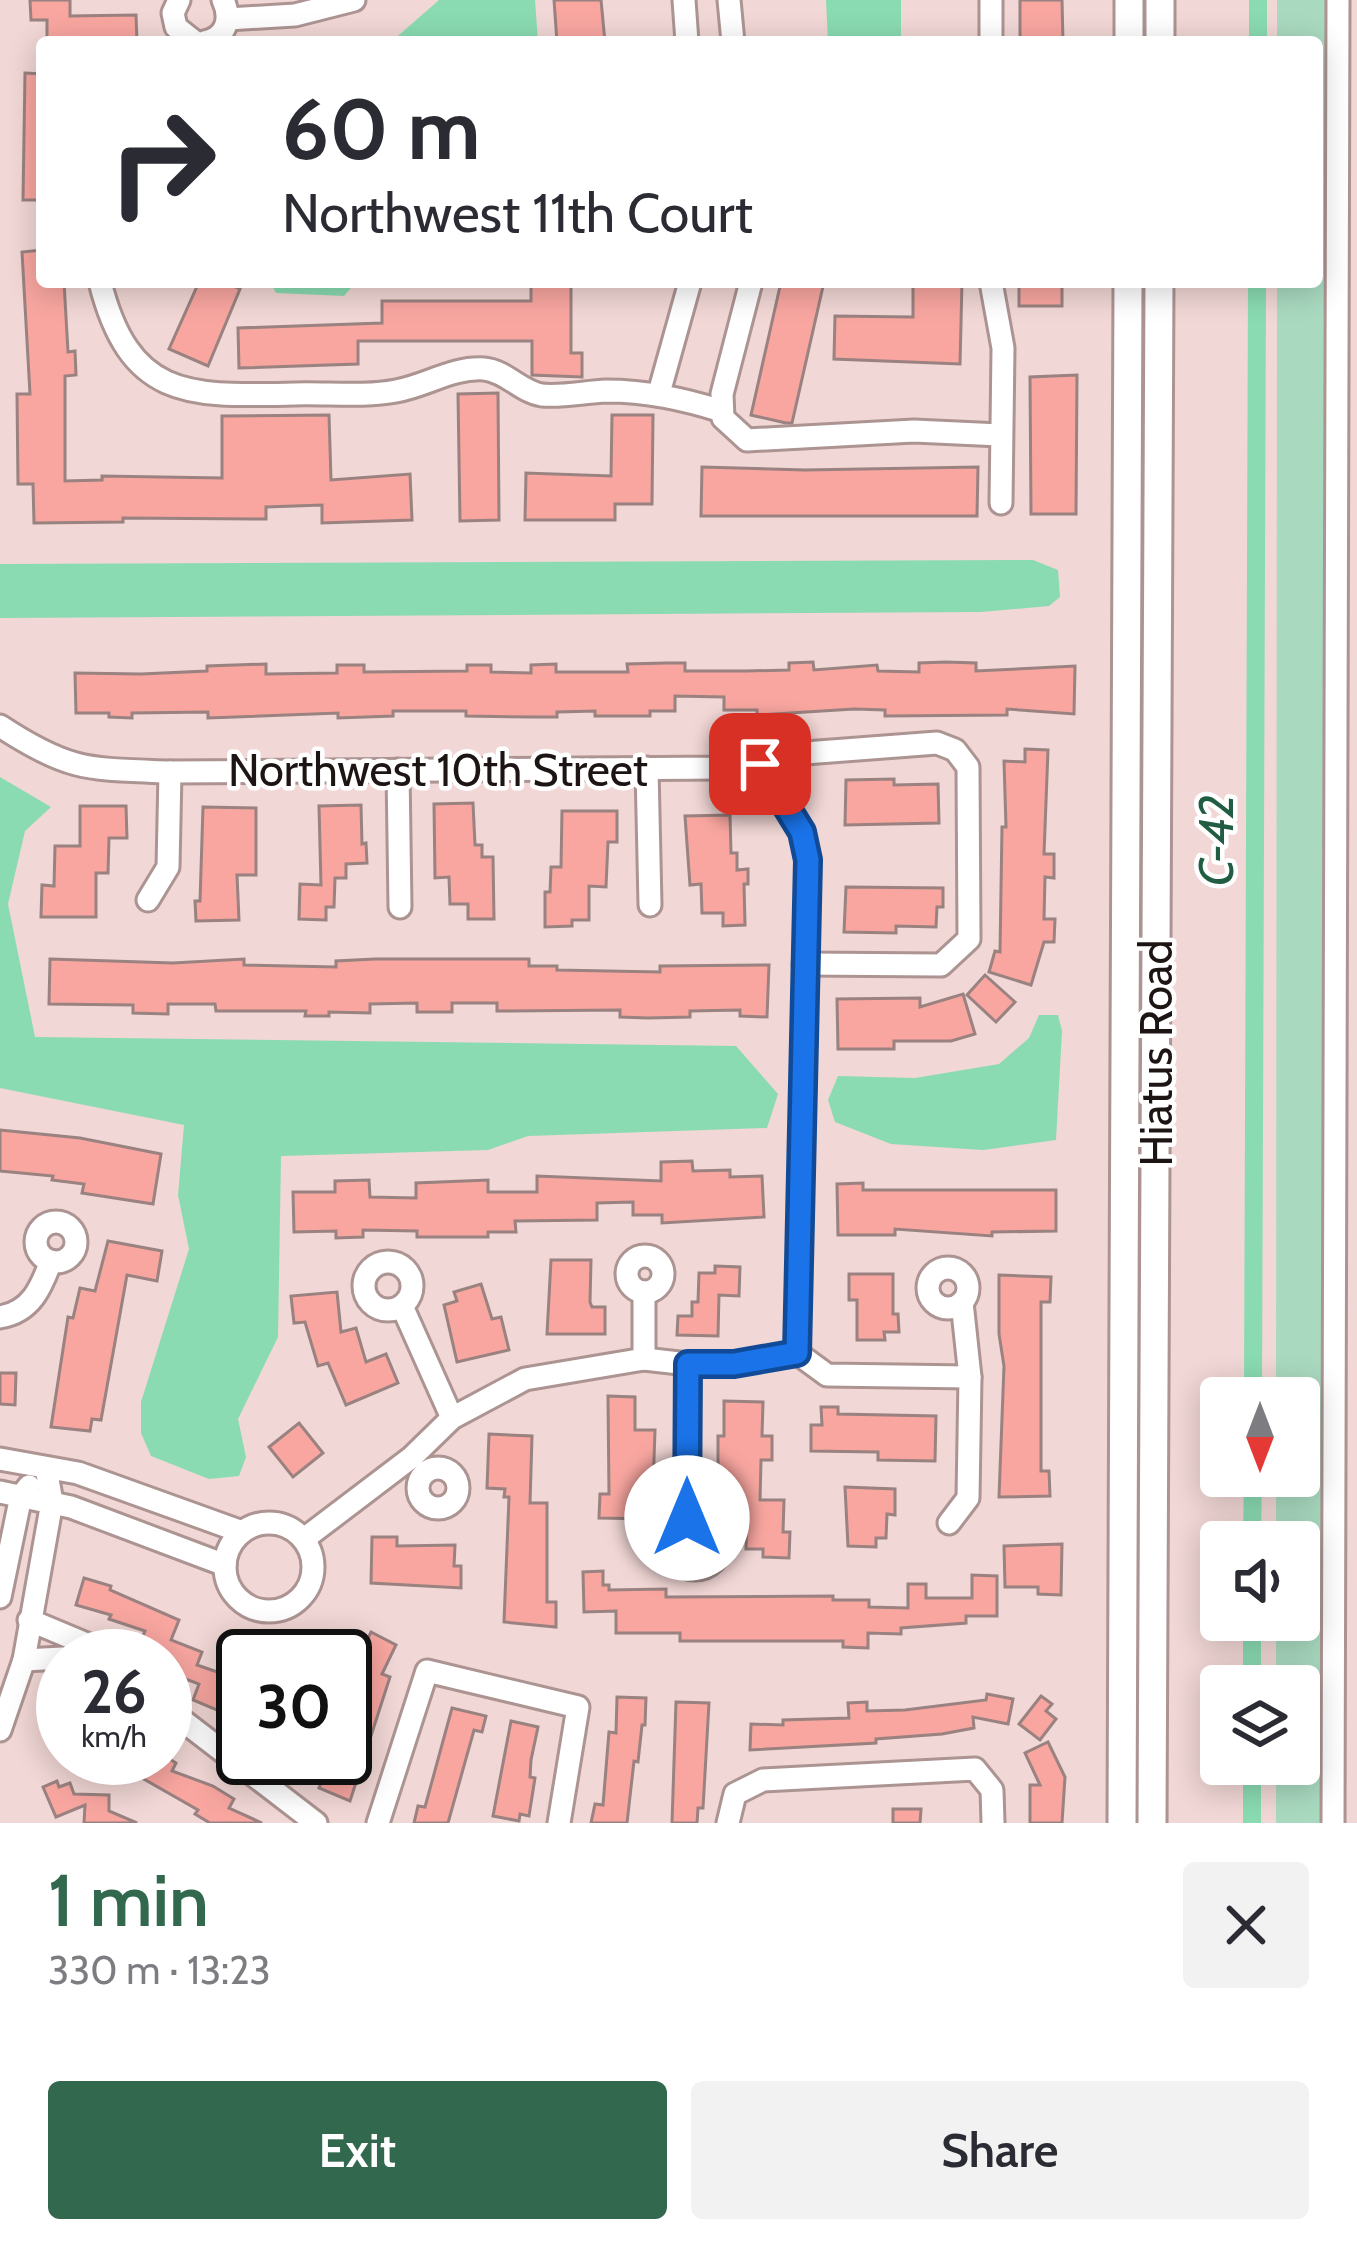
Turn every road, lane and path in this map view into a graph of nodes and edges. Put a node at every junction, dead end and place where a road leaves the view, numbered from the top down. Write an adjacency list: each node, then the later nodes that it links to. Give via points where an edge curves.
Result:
1 (178, 0): 10 (street, via 176,27)
2 (354, 0): 9 (street, via 296,15)
3 (684, 0): 11 (street)
4 (729, 0): 12 (street)
5 (991, 0): 13 (street)
6 (1129, 0): 14 (main road)
7 (1160, 0): 15 (main road)
8 (1338, 0): 16 (street)
9 (226, 10)
10 (187, 36)
11 (687, 36)
12 (732, 36)
13 (991, 36)
14 (1129, 36)
15 (1160, 36)
16 (1347, 144): 48 (street)
17 (102, 288): 23 (street, via 125,348 154,376 211,396 397,392 482,369 538,395)
18 (688, 288): 23 (street)
19 (749, 288): 24 (street)
20 (992, 288): 25 (street, via 1004,348)
21 (1128, 288): 68 (main road, Hiatus Road)
22 (1159, 288): 69 (main road, Hiatus Road)
23 (659, 393): 24 (street)
24 (722, 410): 25 (street, via 747,440)
25 (1000, 435): 26 (street)
26 (1001, 502)
27 (0, 726): 31 (street, Northwest 10th Street, via 80,768)
28 (760, 764): 29 (street, Northwest 10th Street); 35 (street, via 802,832); 35 (street, Northwest 10th Street, via 792,754 937,743 968,767 969,939 956,955 941,965)
29 (646, 768): 30 (street, Northwest 10th Street); 33 (street)
30 (398, 770): 31 (street, Northwest 10th Street); 34 (street)
31 (170, 772): 32 (street, via 168,867)
32 (148, 900)
33 (650, 904)
34 (400, 907)
35 (804, 964): 41 (street)
36 (51, 1261): 40 (street, via 40,1292)
37 (644, 1292): 42 (street)
38 (962, 1303): 44 (street)
39 (402, 1306): 45 (street)
40 (8, 1316)
41 (797, 1353): 43 (street); 44 (street, via 827,1376)
42 (644, 1359): 43 (street); 45 (street, via 525,1379)
43 (688, 1364): 51 (street)
44 (970, 1377): 52 (street, via 968,1498)
45 (452, 1418): 54 (street, via 418,1465)
46 (0, 1460): 47 (street)
47 (46, 1468): 49 (street); 50 (street); 53 (street)
48 (1345, 1486): 70 (street)
49 (10, 1494): 50 (street); 56 (street)
50 (52, 1502): 55 (street); 57 (street)
51 (687, 1518)
52 (949, 1523)
53 (242, 1532): 54 (street, via 268,1522); 55 (street)
54 (304, 1539): 55 (street, via 314,1568 310,1585 285,1608 268,1611 237,1597)
55 (225, 1565)
56 (0, 1597)
57 (29, 1620): 58 (street); 60 (street)
58 (50, 1629)
59 (36, 1659): 60 (street)
60 (24, 1660): 62 (street)
61 (192, 1728): 63 (street)
62 (0, 1730)
63 (316, 1823)
64 (378, 1823): 65 (street, via 428,1671 578,1707)
65 (559, 1823)
66 (728, 1823): 67 (street, via 735,1794 763,1780 975,1769 992,1790)
67 (993, 1823)
68 (1121, 1823)
69 (1152, 1823)
70 (1334, 1823)

